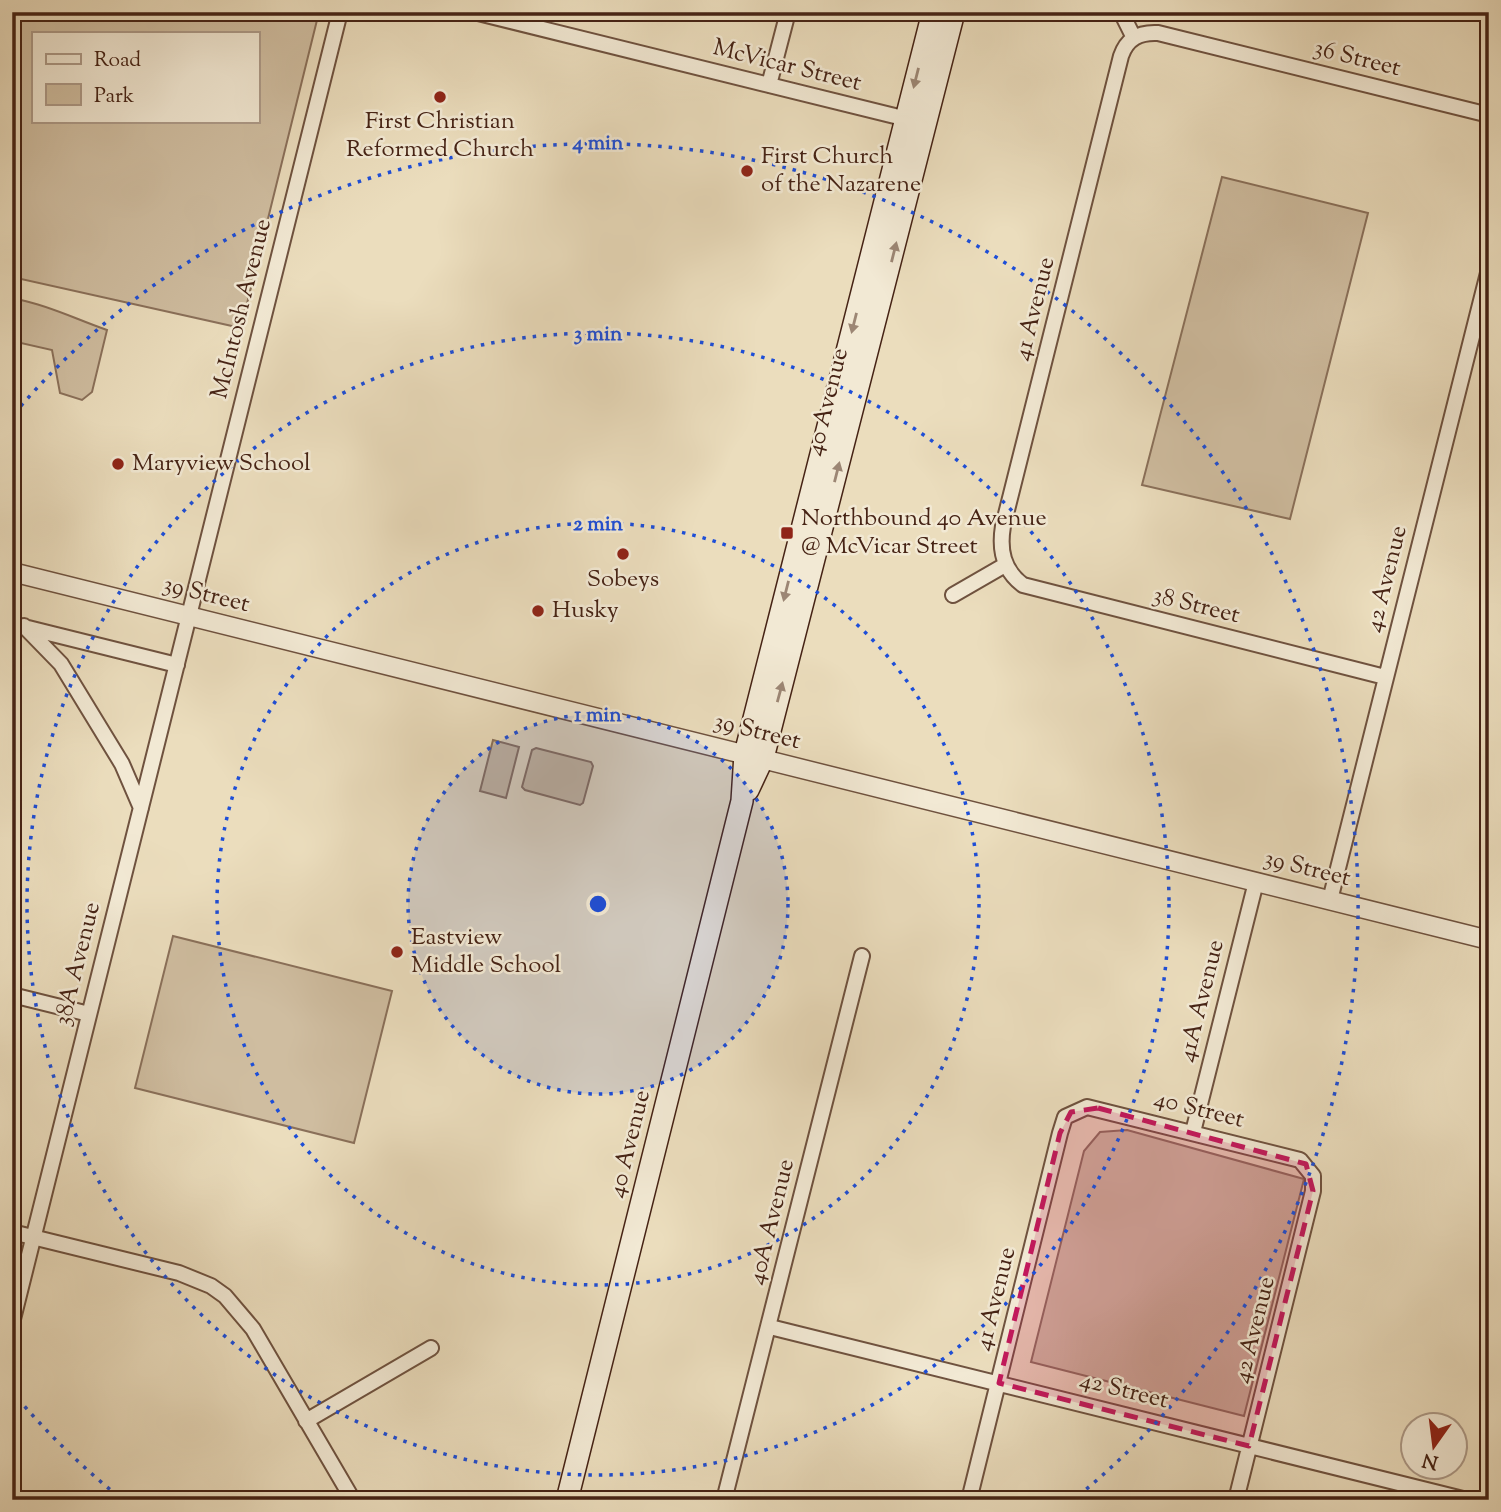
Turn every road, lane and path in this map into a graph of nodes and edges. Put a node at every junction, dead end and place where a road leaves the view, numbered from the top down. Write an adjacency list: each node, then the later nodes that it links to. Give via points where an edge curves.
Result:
1 (340, 12): 16 (street, McIntosh Avenue)
2 (474, 12): 8 (street, McVicar Street)
3 (788, 12): 8 (street)
4 (933, 12): 10 (main road, 40 Avenue, one-way to 10)
5 (954, 12): 10 (main road, 40 Avenue)
6 (1121, 12): 7 (street)
7 (1134, 38): 9 (street, 36 Street, via 1158,33); 13 (street, 41 Avenue, via 1121,56 1003,526)
8 (769, 85): 10 (street, McVicar Street)
9 (1489, 115)
10 (916, 121): 20 (main road, 40 Avenue)
11 (1489, 269): 12 (street, 42 Avenue)
12 (1484, 312): 19 (street, 42 Avenue)
13 (1005, 565): 15 (street); 19 (street, 38 Street, via 1014,578 1033,589)
14 (12, 572): 16 (street, 39 Street)
15 (953, 595)
16 (189, 616): 18 (street, 38A Avenue); 20 (street, 39 Street)
17 (18, 625): 18 (street); 21 (street, via 61,664 122,764)
18 (177, 665): 21 (street, 38A Avenue)
19 (1385, 677): 23 (street, 42 Avenue)
20 (754, 756): 22 (street, 39 Street); 40 (main road, 40 Avenue)
21 (141, 808): 27 (street, 38A Avenue)
22 (1256, 882): 23 (street, 39 Street); 29 (street, 41A Avenue)
23 (1330, 900): 24 (street, 39 Street)
24 (1489, 940)
25 (862, 956): 34 (street, 40A Avenue)
26 (12, 995): 27 (street)
27 (89, 1014): 32 (street, 38A Avenue)
28 (1071, 1112): 29 (street, 40 Street, via 1098,1108); 36 (street, 41 Avenue, via 1060,1133)
29 (1193, 1132): 30 (street, 40 Street, via 1300,1160)
30 (1311, 1171): 38 (street, 42 Avenue, via 1313,1191)
31 (12, 1232): 32 (street)
32 (34, 1237): 33 (street, 38A Avenue); 37 (street, via 179,1273 211,1286 246,1320)
33 (12, 1323)
34 (770, 1326): 36 (street, 42 Street); 41 (street, 40A Avenue)
35 (430, 1348): 37 (street)
36 (999, 1383): 38 (street, 42 Street); 42 (street, 41 Avenue)
37 (306, 1421): 39 (street)
38 (1249, 1446): 43 (street, 42 Avenue); 44 (street, 42 Street)
39 (353, 1500)
40 (567, 1500)
41 (724, 1500)
42 (969, 1500)
43 (1236, 1500)
44 (1466, 1500)

